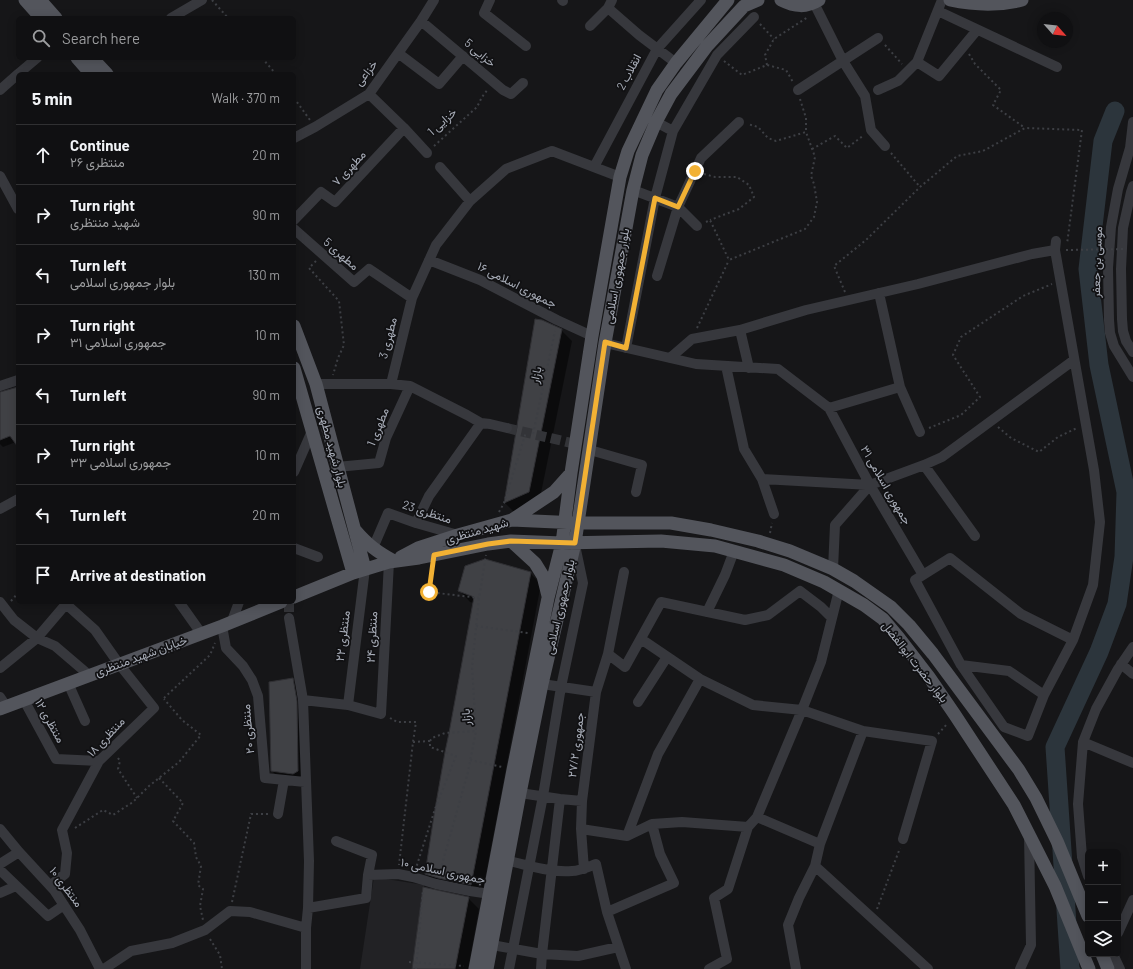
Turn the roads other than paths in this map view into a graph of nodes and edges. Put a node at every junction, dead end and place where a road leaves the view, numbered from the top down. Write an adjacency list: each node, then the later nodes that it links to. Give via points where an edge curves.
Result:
1 (25, 0): 16 (main road)
2 (40, 0): 17 (main road)
3 (202, 0): 18 (street)
4 (434, 0): 20 (street, خزاعی)
5 (490, 0): 24 (street, via 484,13)
6 (701, 0): 25 (street, انقلاب 2)
7 (728, 0): 33 (main road, بلوار جمهوری اسلامی)
8 (758, 0): 43 (main road, بلوار جمهوری اسلامی, via 744,6 707,46 671,94)
9 (781, 0): 14 (main road, via 797,6)
10 (942, 0): 15 (street)
11 (950, 0): 12 (main road, via 988,4)
12 (1022, 0)
13 (610, 4): 21 (street); 25 (street)
14 (817, 5): 30 (street)
15 (938, 11): 22 (street); 31 (street)
16 (39, 16)
17 (54, 16)
18 (174, 16)
19 (754, 17): 47 (street, via 717,56)
20 (421, 21): 26 (street, خزاعی); 27 (street, خزایی 5)
21 (590, 26)
22 (977, 30): 31 (street, via 939,76); 34 (street)
23 (878, 38): 30 (street)
24 (526, 46)
25 (657, 49): 33 (street); 52 (street, انقلاب 2)
26 (398, 53): 27 (street, via 439,84); 42 (street, خزاعی)
27 (463, 56): 38 (street, خزایی 5, via 503,90 512,94)
28 (35, 60): 35 (street)
29 (85, 60): 32 (main road)
30 (843, 61): 40 (street); 49 (street, via 865,96 871,130)
31 (917, 62): 41 (street, via 898,81)
32 (96, 63): 36 (main road)
33 (676, 63): 54 (main road, بلوار جمهوری اسلامی, via 650,104 628,151)
34 (1056, 67)
35 (20, 72)
36 (105, 72)
37 (16, 76): 39 (street)
38 (523, 83)
39 (0, 90)
40 (798, 90)
41 (878, 90)
42 (369, 94): 46 (street, خزایی 1); 48 (street, خزاعی)
43 (656, 122): 47 (street); 56 (main road, بلوار جمهوری اسلامی, via 642,155)
44 (739, 122): 60 (street, via 701,158)
45 (1133, 122): 79 (street, موسی بن جعفر, via 1130,148 1118,189 1111,227 1108,268 1110,333 1114,346)
46 (404, 128): 50 (street, خزایی 1); 61 (street, مطهری ۷, via 335,202 321,192)
47 (673, 131): 57 (street)
48 (296, 137)
49 (885, 146)
50 (427, 153)
51 (440, 167): 58 (street)
52 (594, 167): 54 (street, مطهری 3); 58 (street, مطهری 3, via 552,151 506,169)
53 (0, 176): 59 (street)
54 (620, 176): 70 (main road, بلوار جمهوری اسلامی)
55 (1133, 186): 73 (street, موسی بن جعفر, via 1123,228 1121,268 1123,330)
56 (633, 190): 57 (street); 71 (main road, بلوار جمهوری اسلامی)
57 (655, 198): 60 (street); 72 (street)
58 (470, 201): 64 (street, مطهری 3, via 436,245)
59 (16, 205)
60 (678, 207): 62 (street); 65 (street)
61 (296, 218)
62 (697, 226)
63 (296, 231): 67 (street, مطهری 5, via 354,282 369,269)
64 (429, 260): 67 (street, مطهری 3); 70 (street, جمهوری اسلامی ۱۶, via 480,280)
65 (657, 276)
66 (879, 294): 68 (street, via 806,310); 75 (street, via 1032,254 1055,245); 85 (street)
67 (412, 298): 82 (street, مطهری 3)
68 (740, 330): 74 (street, via 692,339); 77 (street)
69 (296, 331): 81 (main road, بلوار شهید مطهری)
70 (592, 336): 95 (main road, بلوار جمهوری اسلامی)
71 (605, 342): 72 (street, جمهوری اسلامی ۳۱); 91 (main road, بلوار جمهوری اسلامی)
72 (626, 348): 74 (street, جمهوری اسلامی ۳۱)
73 (1133, 352)
74 (670, 358): 76 (street, جمهوری اسلامی ۳۱, via 696,364)
75 (1074, 360): 92 (street, via 942,457); 135 (street, via 1094,470 1100,522 1093,585)
76 (726, 366): 77 (street, جمهوری اسلامی ۳۱); 96 (street, via 744,449)
77 (749, 368): 86 (street, جمهوری اسلامی ۳۱, via 778,369)
78 (296, 375): 89 (main road, بلوار شهید مطهری)
79 (1133, 376)
80 (16, 381): 83 (street)
81 (316, 384): 82 (street); 94 (main road, بلوار شهید مطهری)
82 (390, 384): 84 (street)
83 (0, 386)
84 (410, 386): 87 (street); 94 (street, مطهری 1, via 386,438 379,463)
85 (900, 387): 86 (street); 90 (street)
86 (829, 408): 97 (street, جمهوری اسلامی ۳۱)
87 (481, 423): 88 (street); 103 (street, via 430,496)
88 (507, 428)
89 (312, 431): 93 (street); 116 (main road, بلوار شهید مطهری)
90 (920, 432)
91 (590, 450): 98 (street, via 642,465); 104 (main road, بلوار جمهوری اسلامی)
92 (924, 465): 97 (street); 107 (street)
93 (296, 467)
94 (337, 467): 105 (main road, بلوار شهید مطهری)
95 (571, 473): 102 (main road, via 554,492); 104 (main road, بلوار جمهوری اسلامی)
96 (762, 479): 97 (street); 101 (street)
97 (870, 485): 115 (street, via 835,525); 118 (street, جمهوری اسلامی ۳۱)
98 (636, 492)
99 (16, 500): 100 (street)
100 (0, 509)
101 (774, 514)
102 (512, 520): 104 (main road, شهید منتظری); 106 (main road, شهید منتظری)
103 (416, 523): 106 (street, منتظری 23); 110 (street, منتظری 23, via 388,513)
104 (572, 523): 109 (main road, بلوار جمهوری اسلامی); 115 (main road, بلوار حضرت ابوالفضل, via 671,523 711,530 790,551)
105 (353, 528): 110 (main road); 116 (main road, بلوار شهید مطهری)
106 (458, 535): 114 (main road, شهید منتظری, via 418,548)
107 (975, 536)
108 (511, 541): 109 (main road, شهید منتظری); 114 (main road, شهید منتظری); 121 (main road, via 535,563 543,576)
109 (568, 543): 112 (main road, بلوار حضرت ابوالفضل, via 661,541 715,546); 121 (main road, بلوار جمهوری اسلامی); 147 (main road, بلوار جمهوری اسلامی); 148 (street, via 583,583)
110 (372, 548): 114 (main road)
111 (296, 549): 113 (street)
112 (734, 551): 119 (main road, بلوار حضرت ابوالفضل, via 784,565); 128 (street)
113 (318, 557)
114 (392, 561): 116 (main road); 155 (street, منتظری ۲۴, via 381,714)
115 (832, 570): 196 (main road, بلوار حضرت ابوالفضل, via 854,581 891,607 933,654 1019,770 1036,798)
116 (359, 571): 120 (main road); 155 (street, منتظری ۲۲)
117 (624, 572): 137 (street, جمهوری ۲۷/۲)
118 (923, 575): 135 (street, via 950,558 1021,614); 141 (street, via 915,580)
119 (839, 590): 130 (street); 174 (main road, بلوار حضرت ابوالفضل, via 883,619 900,638 984,759 1014,805)
120 (296, 596)
121 (548, 598): 192 (main road, بلوار جمهوری اسلامی)
122 (0, 602): 133 (street, via 14,620)
123 (65, 604): 133 (street)
124 (67, 604): 139 (street, via 95,630)
125 (180, 604): 132 (street)
126 (239, 604): 131 (street)
127 (276, 604): 131 (main road, خیابان شهید منتظری)
128 (707, 612): 130 (street, via 745,620 768,615 800,591); 134 (street, via 661,602)
129 (289, 618): 152 (street)
130 (832, 618): 156 (street, via 821,662)
131 (227, 624): 132 (main road, خیابان شهید منتظری); 162 (street, منتظری ۲۰, via 226,648 243,666 258,696 265,778)
132 (202, 634): 139 (main road, خیابان شهید منتظری)
133 (37, 638): 142 (street); 144 (street, via 56,646)
134 (640, 639): 137 (street, via 625,667); 138 (street)
135 (1073, 640): 150 (street)
136 (1133, 647): 140 (street)
137 (608, 654): 149 (street, جمهوری ۲۷/۲)
138 (667, 657): 145 (street); 153 (street)
139 (119, 664): 144 (main road, خیابان شهید منتظری); 160 (street, منتظری ۱۸, via 154,708)
140 (1120, 664): 143 (street); 159 (street, via 1096,709)
141 (961, 665): 150 (street, via 1009,671); 150 (street, via 1004,727 1022,734 1028,736)
142 (0, 668)
143 (1133, 674)
144 (89, 675): 146 (main road, خیابان شهید منتظری)
145 (700, 679): 156 (street, via 753,705); 175 (street, via 658,754)
146 (68, 683): 151 (main road, خیابان شهید منتظری); 157 (street)
147 (542, 684): 148 (street); 164 (main road, بلوار جمهوری اسلامی)
148 (561, 687): 149 (street); 165 (street)
149 (596, 692): 167 (street, جمهوری ۲۷/۲)
150 (1044, 695)
151 (24, 700): 154 (main road, خیابان شهید منتظری); 160 (street, منتظری ۱۲, via 56,759)
152 (303, 700): 155 (street); 163 (street)
153 (638, 702)
154 (2, 704)
155 (348, 705)
156 (802, 710): 158 (street); 169 (street)
157 (86, 721)
158 (863, 731): 176 (street, via 932,741); 178 (street)
159 (1083, 742): 161 (street); 184 (street, via 1078,804)
160 (99, 761): 190 (street, منتظری ۱۸, via 62,830 67,853 65,874)
161 (1133, 763)
162 (284, 780): 163 (street, منتظری ۲۰); 168 (street)
163 (305, 782): 195 (street)
164 (520, 793): 165 (street); 180 (main road, بلوار جمهوری اسلامی)
165 (542, 796): 166 (street); 182 (street)
166 (560, 799): 167 (street); 187 (street)
167 (582, 801): 173 (street, جمهوری ۲۷/۲)
168 (278, 814)
169 (757, 817): 171 (street); 178 (street)
170 (652, 824): 171 (street, via 682,822); 175 (street); 197 (street, via 660,854 674,883)
171 (748, 827): 213 (street, via 728,889 714,898 727,959)
172 (0, 829): 179 (street, منتظری ۱۰)
173 (581, 829): 175 (street); 185 (street, جمهوری ۲۷/۲)
174 (1029, 834): 216 (street, via 1031,945); 217 (main road, بلوار حضرت ابوالفضل, via 1055,886)
175 (626, 836)
176 (903, 839)
177 (336, 841): 188 (street, via 372,855)
178 (820, 844): 183 (street)
179 (19, 852): 181 (street); 190 (street, منتظری ۱۰)
180 (508, 861): 182 (street); 200 (main road, بلوار جمهوری اسلامی)
181 (0, 864)
182 (529, 866): 187 (street); 202 (street)
183 (815, 866): 214 (street, via 788,926); 215 (street)
184 (1085, 866)
185 (584, 869): 187 (street); 197 (street, via 596,864)
186 (0, 870): 189 (street)
187 (551, 870): 203 (street)
188 (368, 875): 192 (street, جمهوری اسلامی ۱۰, via 398,874); 195 (street, via 366,898)
189 (16, 886): 191 (street); 194 (street, via 48,916)
190 (51, 886): 194 (street, منتظری ۱۰)
191 (0, 893)
192 (490, 894): 206 (main road, بلوار جمهوری اسلامی)
193 (1133, 900): 198 (street)
194 (64, 905): 207 (street, منتظری ۱۰)
195 (308, 908): 199 (street)
196 (1085, 909)
197 (608, 912): 201 (street)
198 (1121, 926)
199 (306, 928): 208 (street, via 250,912 230,911 205,930 172,943 131,951); 209 (street)
200 (492, 945): 202 (street); 206 (main road, بلوار جمهوری اسلامی)
201 (618, 946): 203 (street, via 578,956); 212 (street)
202 (513, 949): 203 (street); 210 (street)
203 (542, 954): 211 (street)
204 (1103, 957): 218 (main road)
205 (1114, 957): 219 (street)
206 (479, 968)
207 (100, 969)
208 (104, 969)
209 (306, 969)
210 (509, 969)
211 (541, 969)
212 (626, 969)
213 (710, 969)
214 (796, 969)
215 (928, 969)
216 (1020, 969)
217 (1089, 969)
218 (1108, 969)
219 (1120, 969)

